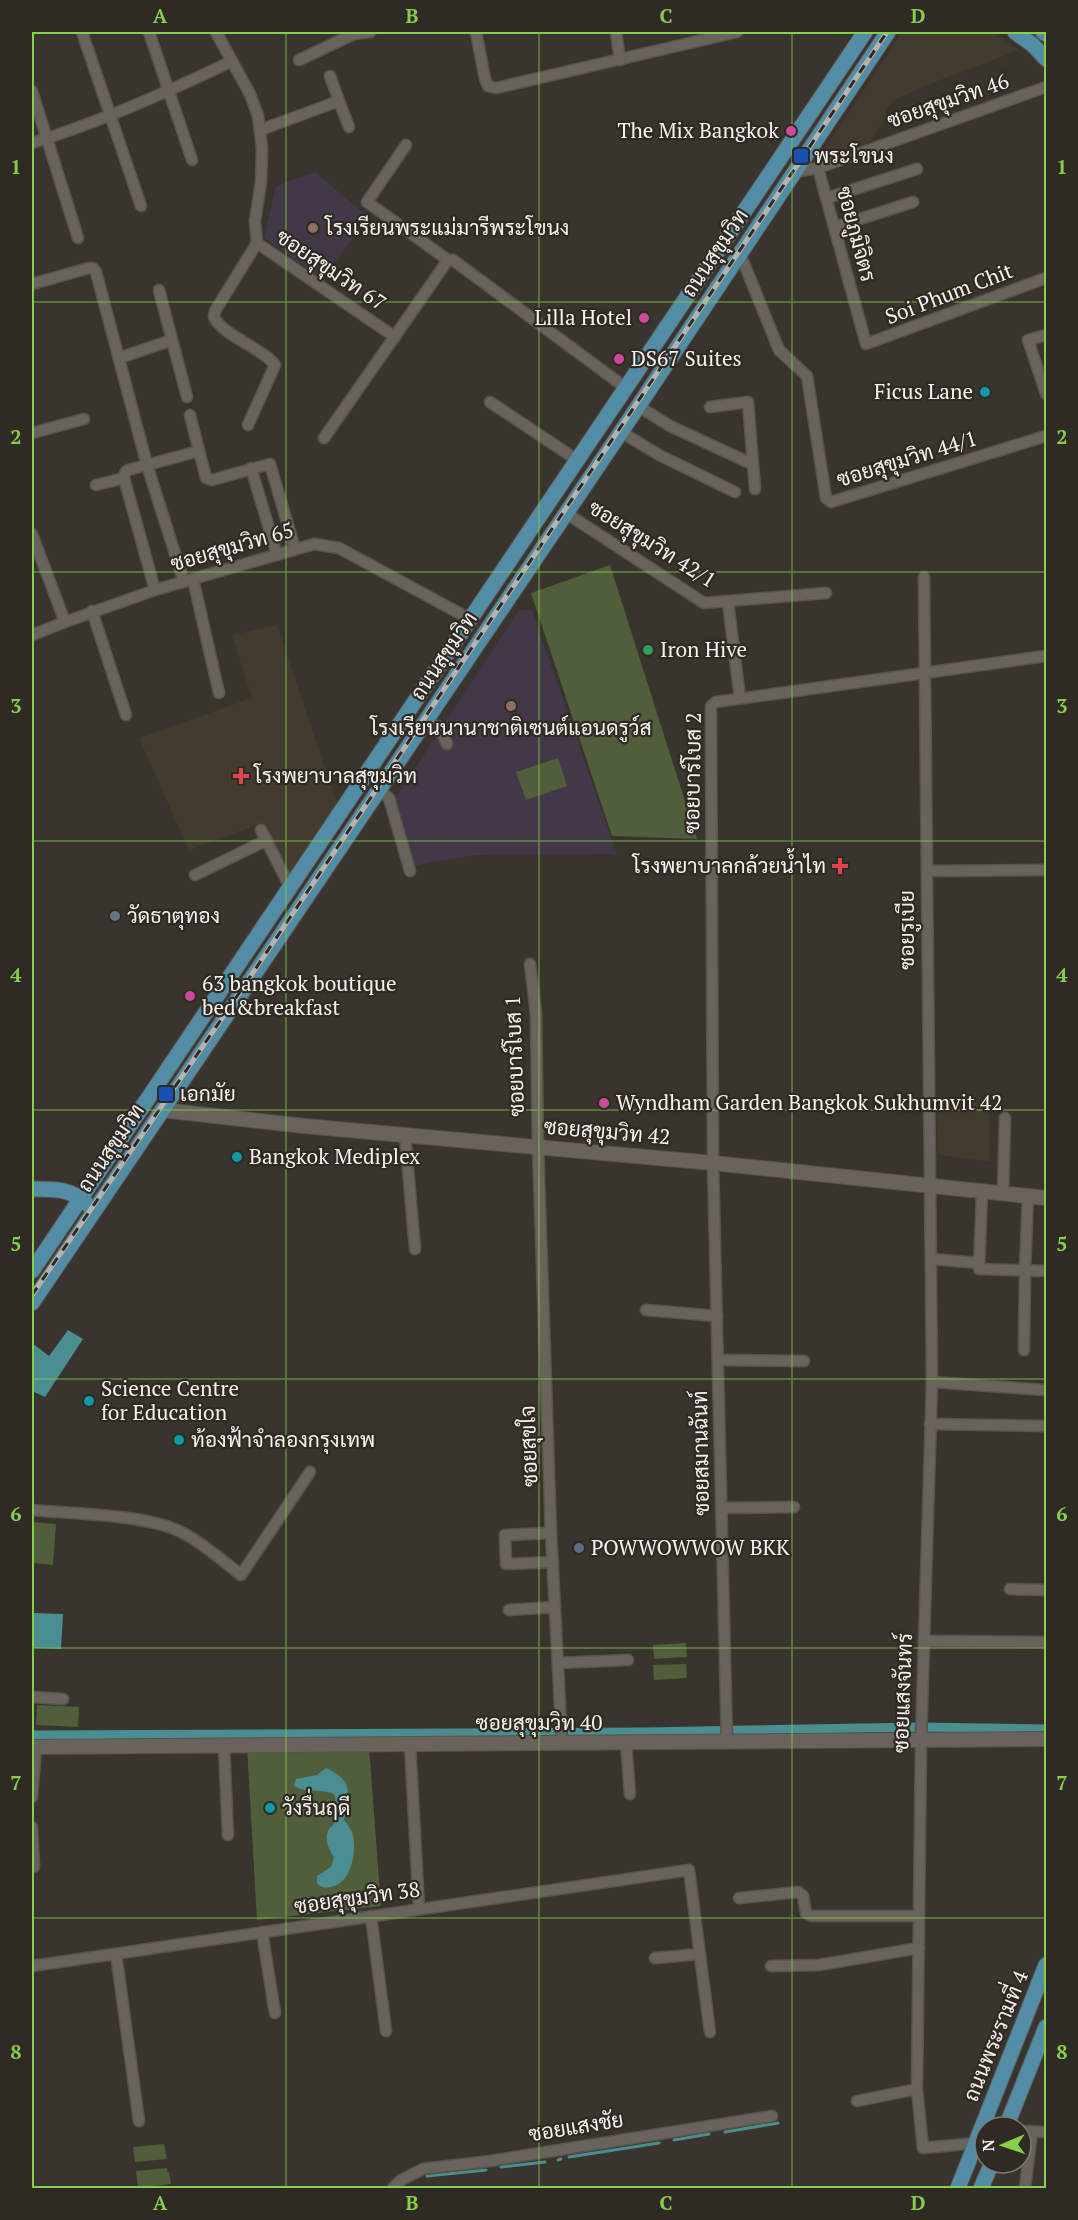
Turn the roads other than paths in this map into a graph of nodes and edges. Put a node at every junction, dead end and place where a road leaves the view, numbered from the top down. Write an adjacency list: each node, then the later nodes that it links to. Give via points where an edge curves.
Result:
1 (82, 32): 22 (street)
2 (148, 32): 20 (street)
3 (218, 32): 16 (street)
4 (370, 32): 10 (street)
5 (476, 32): 15 (street, via 488,86)
6 (616, 32): 15 (street)
7 (737, 32): 11 (street)
8 (865, 32): 48 (main road, ถนนสุขุมวิท)
9 (888, 32): 31 (main road, ถนนสุขุมวิท)
10 (352, 33): 14 (street)
11 (724, 33): 15 (street)
12 (1022, 33): 13 (main road)
13 (1047, 58)
14 (299, 60)
15 (620, 60)
16 (230, 62): 20 (street); 24 (street, via 250,94)
17 (330, 76): 21 (street)
18 (1047, 87): 29 (street, ซอยสุขุมวิท 46)
19 (32, 91): 25 (street)
20 (168, 91): 22 (street); 28 (street)
21 (339, 102): 23 (street); 24 (street)
22 (111, 115): 25 (street); 34 (street)
23 (349, 127)
24 (260, 130): 37 (street)
25 (47, 139): 26 (street); 36 (street)
26 (32, 143)
27 (406, 145): 39 (street, via 367,202)
28 (192, 160)
29 (818, 168): 31 (street, ซอยสุขุมวิท 46); 32 (street, ซอยภูมิจิตร)
30 (917, 170): 32 (street)
31 (794, 172): 38 (main road, ถนนสุขุมวิท)
32 (827, 198): 35 (street, ซอยภูมิจิตร)
33 (913, 202): 35 (street)
34 (141, 206)
35 (835, 227): 46 (street, ซอยภูมิจิตร)
36 (78, 238)
37 (257, 243): 44 (street, ซอยสุขุมวิท 67); 56 (street, ซอยสุขุมวิท 67, via 223,289 215,311 215,320 275,365)
38 (738, 258): 52 (main road, ถนนสุขุมวิท); 59 (street, ซอยสุขุมวิท 44/1, via 743,261 779,350 807,376 829,501)
39 (448, 260): 44 (street, ซอยสุขุมวิท 67); 48 (street)
40 (1047, 278): 46 (street, Soi Phum Chit)
41 (32, 284): 47 (street, via 93,268)
42 (159, 290): 45 (street)
43 (1047, 334): 49 (street, via 1028,340)
44 (395, 337): 60 (street, ซอยสุขุมวิท 67)
45 (172, 340): 47 (street); 50 (street)
46 (866, 344)
47 (119, 358): 64 (street)
48 (626, 388): 52 (main road); 62 (main road, ถนนสุขุมวิท)
49 (1047, 394)
50 (187, 397)
51 (490, 402): 62 (street)
52 (638, 406): 57 (main road, ถนนสุขุมวิท); 63 (street, via 670,426)
53 (710, 407): 63 (street, via 748,402)
54 (190, 415): 61 (street)
55 (84, 418): 58 (street)
56 (248, 425)
57 (621, 432): 69 (street); 70 (main road, ถนนสุขุมวิท)
58 (32, 433)
59 (1047, 436)
60 (324, 438)
61 (199, 451): 64 (street); 65 (street, via 206,478 212,480)
62 (577, 460): 80 (main road, ถนนสุขุมวิท)
63 (752, 464): 68 (street)
64 (147, 465): 66 (street, via 128,470); 75 (street)
65 (251, 468): 72 (street, via 271,466); 73 (street)
66 (124, 478): 67 (street); 76 (street)
67 (96, 485)
68 (755, 489)
69 (735, 492)
70 (566, 513): 78 (street, ซอยสุขุมวิท 42/1, via 700,602); 90 (main road, ถนนสุขุมวิท)
71 (33, 540): 81 (street)
72 (295, 549): 73 (street, ซอยสุขุมวิท 65); 80 (street, ซอยสุขุมวิท 65, via 314,544 339,548)
73 (277, 555): 75 (street, ซอยสุขุมวิท 65)
74 (924, 577): 84 (street, ซอยรูเบีย)
75 (188, 580): 76 (street, ซอยสุขุมวิท 65); 85 (street)
76 (155, 590): 79 (street, ซอยสุขุมวิท 65)
77 (826, 592): 78 (street, ซอยสุขุมวิท 42/1)
78 (728, 602): 86 (street)
79 (92, 611): 81 (street, ซอยสุขุมวิท 65); 87 (street)
80 (470, 619): 91 (main road, ถนนสุขุมวิท)
81 (65, 622): 82 (street, ซอยสุขุมวิท 65)
82 (32, 635)
83 (1047, 656): 84 (street, ซอยบาร์โบส 2)
84 (923, 672): 86 (street, ซอยบาร์โบส 2); 97 (street, ซอยรูเบีย)
85 (219, 693)
86 (740, 698): 106 (street, ซอยบาร์โบส 2, via 711,706)
87 (126, 715)
88 (438, 726): 89 (street)
89 (447, 744)
90 (379, 790): 93 (main road, ถนนสุขุมวิท); 96 (street, via 389,798)
91 (333, 824): 93 (main road); 99 (main road, ถนนสุขุมวิท)
92 (261, 830): 94 (street)
93 (349, 835): 102 (main road, ถนนสุขุมวิท)
94 (267, 840): 98 (street); 99 (street)
95 (1047, 870): 97 (street)
96 (410, 871)
97 (927, 871): 107 (street, ซอยรูเบีย)
98 (195, 875)
99 (290, 887): 101 (main road, ถนนสุขุมวิท)
100 (530, 964): 105 (street, ซอยบาร์โบส 1, via 536,1014)
101 (147, 1100): 102 (main road); 112 (main road, ถนนสุขุมวิท)
102 (162, 1110): 104 (street, ซอยสุขุมวิท 42); 114 (main road, ถนนสุขุมวิท)
103 (1005, 1118): 110 (street)
104 (405, 1135): 105 (street, ซอยสุขุมวิท 42); 115 (street)
105 (538, 1147): 106 (street, ซอยสุขุมวิท 42); 135 (street, ซอยสุขใจ)
106 (713, 1163): 107 (street, ซอยสุขุมวิท 42); 123 (street, ซอยสมานฉันท์)
107 (931, 1187): 109 (street, ซอยสุขุมวิท 42); 116 (street, ซอยแสงจันทร์)
108 (32, 1189): 112 (main road, via 61,1190)
109 (982, 1192): 110 (street, ซอยสุขุมวิท 42); 117 (street)
110 (1003, 1194): 111 (street, ซอยสุขุมวิท 42)
111 (1028, 1197): 113 (street, ซอยสุขุมวิท 42); 118 (street)
112 (81, 1198): 114 (main road); 119 (main road, ถนนสุขุมวิท)
113 (1047, 1198)
114 (94, 1211): 121 (main road, ถนนสุขุมวิท)
115 (415, 1250)
116 (931, 1259): 117 (street); 127 (street, ซอยแสงจันทร์)
117 (979, 1263): 118 (street, via 979,1269)
118 (1025, 1269): 120 (street); 124 (street)
119 (32, 1271)
120 (1047, 1271)
121 (32, 1303)
122 (646, 1310): 123 (street)
123 (717, 1316): 125 (street, ซอยสมานฉันท์)
124 (1024, 1350)
125 (718, 1360): 126 (street); 133 (street, ซอยสมานฉันท์)
126 (804, 1362)
127 (932, 1382): 128 (street); 129 (street, ซอยแสงจันทร์)
128 (1047, 1390)
129 (930, 1424): 130 (street); 141 (street, ซอยแสงจันทร์)
130 (1047, 1426)
131 (310, 1472): 134 (street, via 241,1575 185,1534 165,1526)
132 (794, 1507): 133 (street)
133 (722, 1508): 149 (street, ซอยสมานฉันท์)
134 (32, 1510)
135 (551, 1533): 136 (street, ซอยสุขใจ); 136 (street, via 505,1535 506,1564)
136 (553, 1562): 139 (street, ซอยสุขใจ)
137 (1010, 1589): 138 (street)
138 (1047, 1590)
139 (555, 1608): 140 (street); 144 (street, ซอยสุขใจ)
140 (509, 1610)
141 (924, 1641): 142 (street); 150 (street, ซอยแสงจันทร์)
142 (1047, 1642)
143 (628, 1660): 144 (street)
144 (558, 1663): 147 (street, ซอยสุขใจ)
145 (32, 1697): 146 (street)
146 (63, 1699)
147 (562, 1736): 151 (street, ซอยสุขุมวิท 40); 152 (street, ซอยสุขุมวิท 40)
148 (1047, 1739): 150 (street, ซอยสุขุมวิท 40)
149 (727, 1740): 150 (street, ซอยสุขุมวิท 40); 151 (street, ซอยสุขุมวิท 40)
150 (921, 1741): 163 (street, ซอยแสงจันทร์)
151 (626, 1743): 155 (street)
152 (410, 1744): 153 (street, ซอยสุขุมวิท 40); 161 (street)
153 (224, 1745): 154 (street, ซอยสุขุมวิท 40); 158 (street)
154 (34, 1747): 156 (street)
155 (630, 1794)
156 (32, 1797)
157 (32, 1827): 159 (street)
158 (228, 1835)
159 (34, 1867)
160 (739, 1898): 163 (street, via 798,1892 811,1916)
161 (419, 1909): 162 (street, ซอยสุขุมวิท 38); 167 (street, ซอยสุขุมวิท 38, via 689,1870)
162 (371, 1916): 164 (street, ซอยสุขุมวิท 38); 174 (street)
163 (919, 1916): 165 (street, ซอยแสงจันทร์)
164 (262, 1932): 166 (street, ซอยสุขุมวิท 38); 172 (street)
165 (919, 1948): 171 (street, via 819,1965); 176 (street, ซอยแสงจันทร์)
166 (116, 1954): 170 (street, ซอยสุขุมวิท 38); 181 (street)
167 (700, 1954): 168 (street); 175 (street)
168 (655, 1958)
169 (1047, 1965): 178 (main road, ถนนพระรามที่ 4)
170 (32, 1966)
171 (771, 1966)
172 (275, 2013)
173 (1047, 2027): 179 (main road, ถนนพระรามที่ 4)
174 (386, 2031)
175 (710, 2032)
176 (917, 2090): 177 (street); 182 (street, ซอยแสงจันทร์, via 923,2148)
177 (857, 2101)
178 (991, 2115)
179 (1011, 2115)
180 (772, 2116): 184 (street, ซอยแสงชัย, via 423,2169)
181 (139, 2121)
182 (973, 2142)
183 (973, 2157): 185 (main road, ถนนพระรามที่ 4)
184 (393, 2188)
185 (958, 2188)

